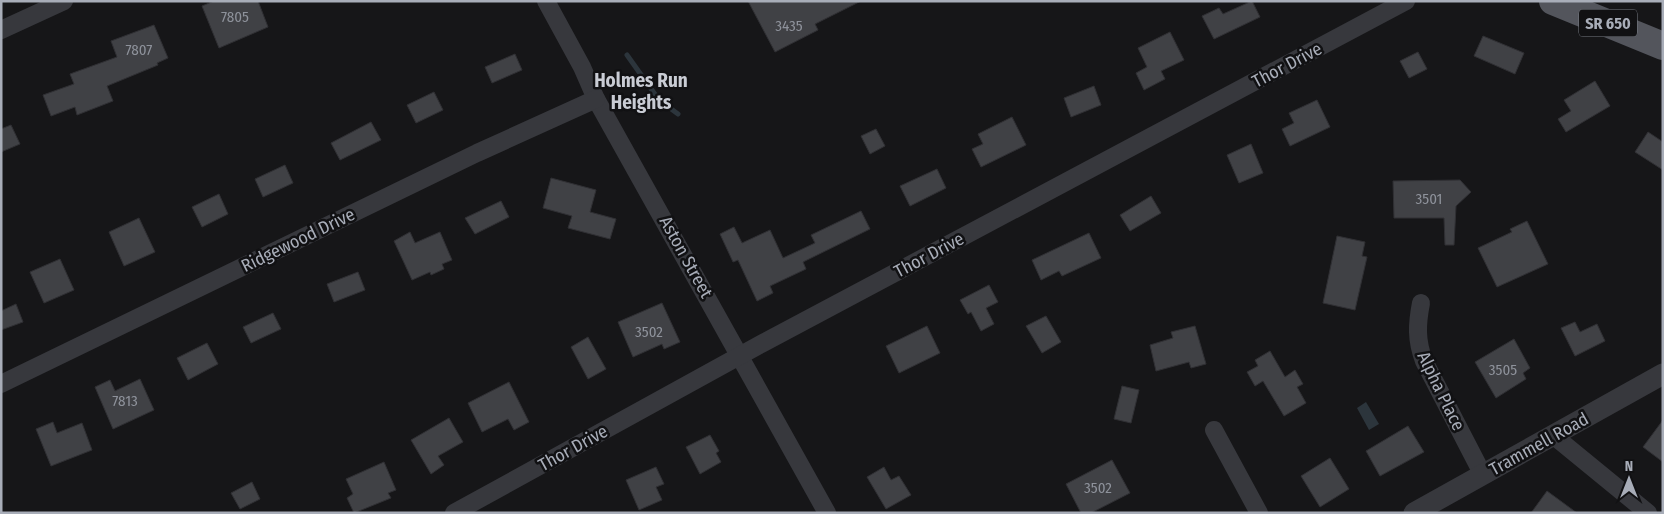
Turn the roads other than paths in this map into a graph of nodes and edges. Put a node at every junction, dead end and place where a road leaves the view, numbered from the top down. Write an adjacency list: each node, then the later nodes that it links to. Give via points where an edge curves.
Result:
1 (64, 1): 5 (street)
2 (546, 1): 7 (street, Aston Street)
3 (1406, 1): 9 (street, Thor Drive)
4 (1564, 3): 6 (main road, SR 650)
5 (1, 30)
6 (1663, 46)
7 (596, 98): 9 (street, Aston Street); 11 (street, Ridgewood Drive)
8 (1420, 302): 14 (street, Alpha Place, via 1416,327 1424,361)
9 (741, 356): 15 (street, Thor Drive); 16 (street, Aston Street)
10 (1663, 374): 13 (street, Trammell Road)
11 (1, 384)
12 (1214, 430): 17 (street)
13 (1554, 436): 14 (street, Trammell Road); 19 (street)
14 (1483, 475): 18 (street, Trammell Road)
15 (454, 513)
16 (827, 513)
17 (1259, 513)
18 (1414, 513)
19 (1648, 513)

